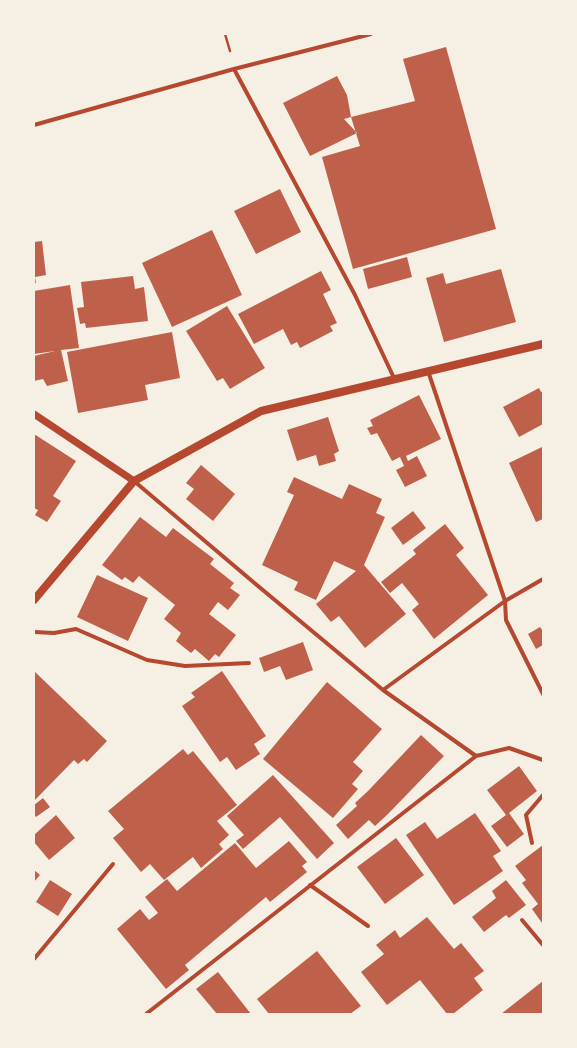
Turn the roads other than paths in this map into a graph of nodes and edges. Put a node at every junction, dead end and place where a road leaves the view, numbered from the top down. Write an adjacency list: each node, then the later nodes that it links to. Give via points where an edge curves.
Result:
1 (371, 34): 2 (street)
2 (234, 69): 3 (street); 6 (street, via 355,295)
3 (34, 125)
4 (543, 344): 5 (main road)
5 (428, 370): 6 (main road); 11 (street)
6 (394, 378): 8 (main road, via 260,410)
7 (34, 414): 8 (street)
8 (134, 481): 10 (main road); 14 (street)
9 (543, 579): 11 (street)
10 (34, 600)
11 (505, 601): 14 (street); 15 (street, via 506,620)
12 (34, 632): 13 (street, via 54,633 76,629 147,660 185,666)
13 (249, 663)
14 (383, 690): 16 (street)
15 (543, 694)
16 (476, 756): 17 (street, via 509,748); 21 (street)
17 (543, 760)
18 (543, 795): 19 (street, via 526,815)
19 (532, 843)
20 (113, 864): 25 (street)
21 (310, 885): 23 (street); 26 (street)
22 (522, 920): 24 (street)
23 (368, 926)
24 (543, 945)
25 (34, 959)
26 (146, 1014)

